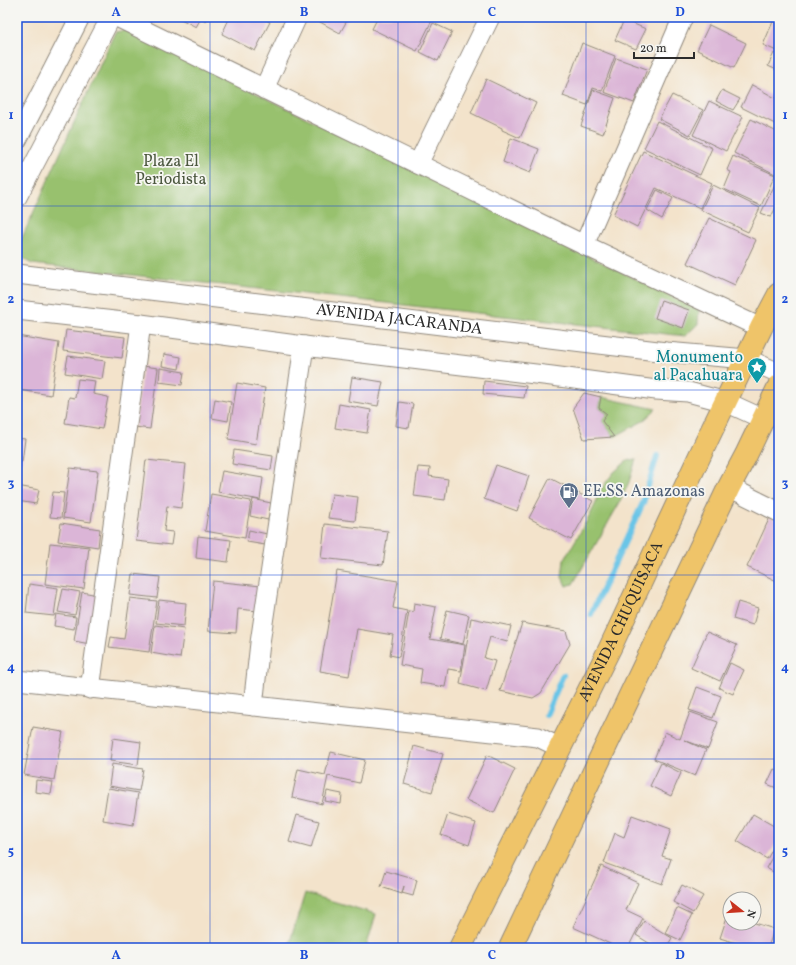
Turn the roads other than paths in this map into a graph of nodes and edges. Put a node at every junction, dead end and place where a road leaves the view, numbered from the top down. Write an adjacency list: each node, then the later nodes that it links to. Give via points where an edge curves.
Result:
1 (80, 17): 8 (street)
2 (111, 17): 10 (street)
3 (117, 17): 7 (street)
4 (297, 17): 7 (street)
5 (490, 17): 9 (street)
6 (683, 17): 11 (street)
7 (264, 89): 9 (street)
8 (17, 140)
9 (418, 164): 11 (street)
10 (17, 197)
11 (584, 245): 16 (street)
12 (17, 274): 18 (street, AVENIDA JACARANDA, via 658,351)
13 (779, 294): 16 (main road, AVENIDA CHUQUISACA)
14 (17, 310): 15 (street)
15 (141, 324): 17 (street); 26 (street)
16 (761, 328): 18 (main road, AVENIDA CHUQUISACA)
17 (304, 346): 21 (street, via 688,392); 27 (street, via 260,643)
18 (747, 359): 19 (street, AVENIDA JACARANDA); 21 (main road, AVENIDA CHUQUISACA)
19 (779, 373)
20 (779, 386): 22 (main road)
21 (726, 402): 22 (street); 28 (main road, AVENIDA CHUQUISACA)
22 (763, 419): 23 (main road)
23 (729, 487): 24 (street); 29 (main road)
24 (779, 512)
25 (17, 680): 26 (street)
26 (90, 689): 27 (street)
27 (254, 706): 28 (street, via 538,737)
28 (561, 748): 30 (main road, AVENIDA CHUQUISACA)
29 (517, 946)
30 (460, 948)

